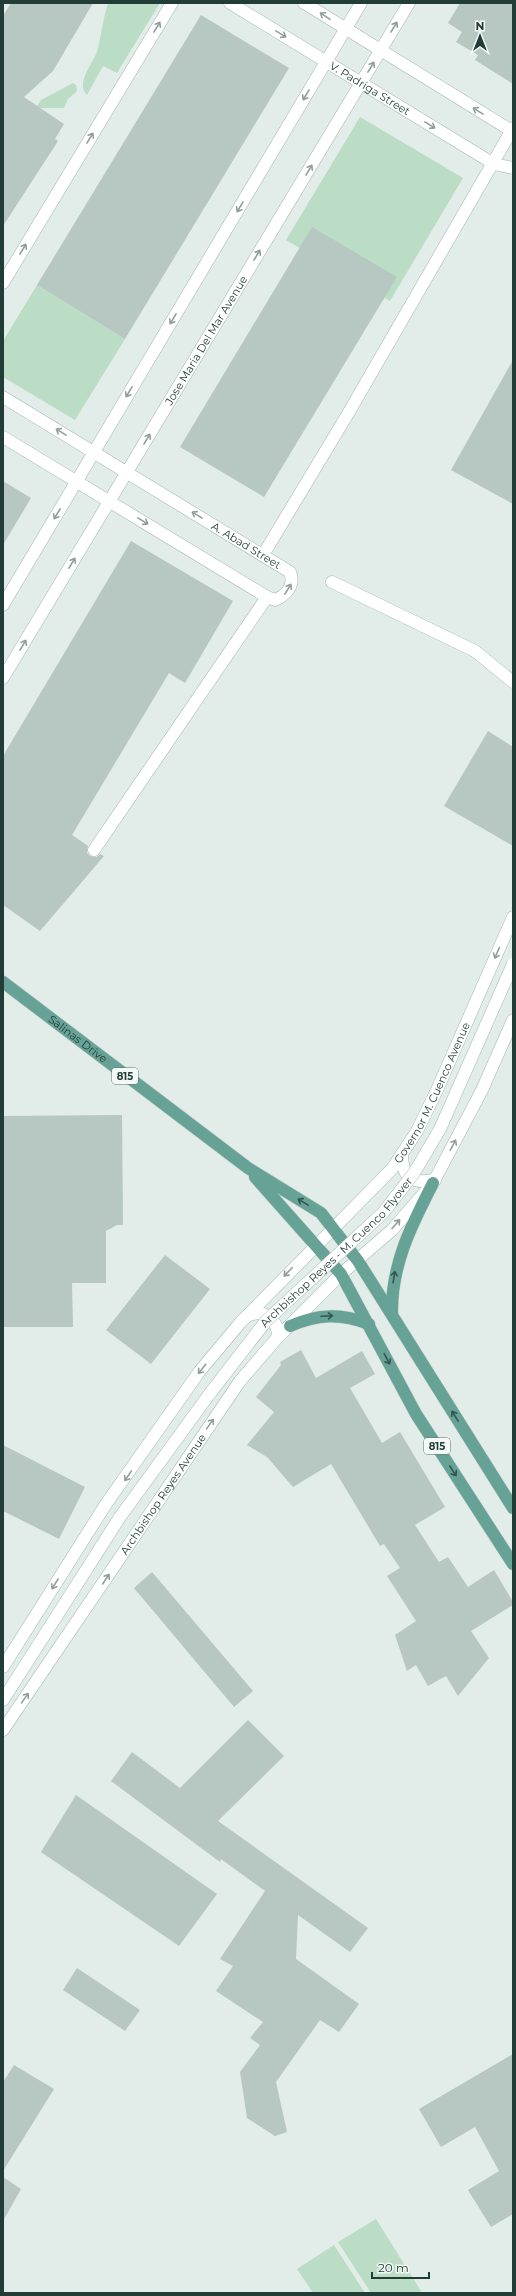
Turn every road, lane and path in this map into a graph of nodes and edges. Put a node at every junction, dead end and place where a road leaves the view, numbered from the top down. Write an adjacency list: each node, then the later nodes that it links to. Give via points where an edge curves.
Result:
1 (172, 3): 13 (street, one-way to 1)
2 (230, 3): 8 (street, V. Padriga Street, one-way to 8)
3 (304, 3): 6 (street, one-way to 3)
4 (361, 3): 6 (street)
5 (409, 3): 7 (street, Jose Maria Del Mar Avenue, one-way to 5)
6 (345, 30): 7 (street); 8 (street)
7 (380, 51): 9 (street, Jose Maria Del Mar Avenue, one-way to 7); 10 (street, one-way to 7)
8 (326, 62): 9 (street, V. Padriga Street); 16 (street, one-way to 16)
9 (361, 83): 11 (street, V. Padriga Street, one-way to 11); 17 (street, Jose Maria Del Mar Avenue, one-way to 9)
10 (512, 131): 11 (street)
11 (494, 164): 12 (street, V. Padriga Street); 20 (street)
12 (513, 168)
13 (3, 283)
14 (3, 396): 16 (street, A. Abad Street, one-way to 14)
15 (3, 437): 18 (street)
16 (94, 452): 17 (street, A. Abad Street); 18 (street)
17 (127, 472): 19 (street, Jose Maria Del Mar Avenue); 20 (street, A. Abad Street, one-way to 17)
18 (77, 481): 19 (street); 23 (street, one-way to 23)
19 (110, 501): 22 (street, one-way to 22); 24 (street, Jose Maria Del Mar Avenue, one-way to 19)
20 (263, 554): 22 (street, A. Abad Street, one-way to 20, via 275,600 282,598 293,579 290,572)
21 (332, 582): 25 (street, via 476,651)
22 (267, 597): 26 (street)
23 (3, 605)
24 (3, 678)
25 (513, 682)
26 (94, 850)
27 (513, 917): 31 (street, Governor M. Cuenco Avenue, one-way to 31, via 437,1090 417,1131)
28 (513, 964): 44 (street, Archbishop Reyes - M. Cuenco Flyover, bridge, via 440,1129 414,1173 383,1213 266,1321)
29 (3, 982): 32 (main road, Salinas Drive / 815)
30 (513, 1020): 33 (street, one-way to 30, via 482,1090)
31 (402, 1154): 33 (street, via 402,1167 409,1178 418,1182); 34 (street, Governor M. Cuenco Avenue, via 392,1169)
32 (248, 1168): 34 (main road, Salinas Drive / 815, one-way to 32, via 321,1213); 35 (main road, Salinas Drive / 815)
33 (434, 1182): 36 (street, one-way to 33, via 392,1230); 38 (main road, one-way to 33, via 392,1292 399,1256)
34 (333, 1226): 35 (street, Governor M. Cuenco Avenue); 36 (main road, 815)
35 (315, 1244): 37 (main road, 815); 39 (street, one-way to 39)
36 (358, 1261): 37 (street); 38 (main road, 815)
37 (341, 1274): 40 (main road, 815); 41 (street, Archbishop Reyes Avenue)
38 (392, 1315): 43 (main road, 815, one-way to 38)
39 (247, 1316): 42 (street, via 257,1313 267,1315 278,1327); 46 (street, one-way to 46, via 198,1372 106,1504)
40 (369, 1324): 41 (main road, one-way to 40, via 325,1315 347,1317); 45 (main road, 815, one-way to 45, via 416,1414)
41 (290, 1326): 42 (street, Archbishop Reyes Avenue)
42 (278, 1337): 48 (street, Archbishop Reyes Avenue, one-way to 42, via 201,1436 240,1381)
43 (513, 1508)
44 (120, 1517): 47 (street, Archbishop Reyes Avenue)
45 (513, 1564)
46 (3, 1667)
47 (3, 1700)
48 (3, 1730)

